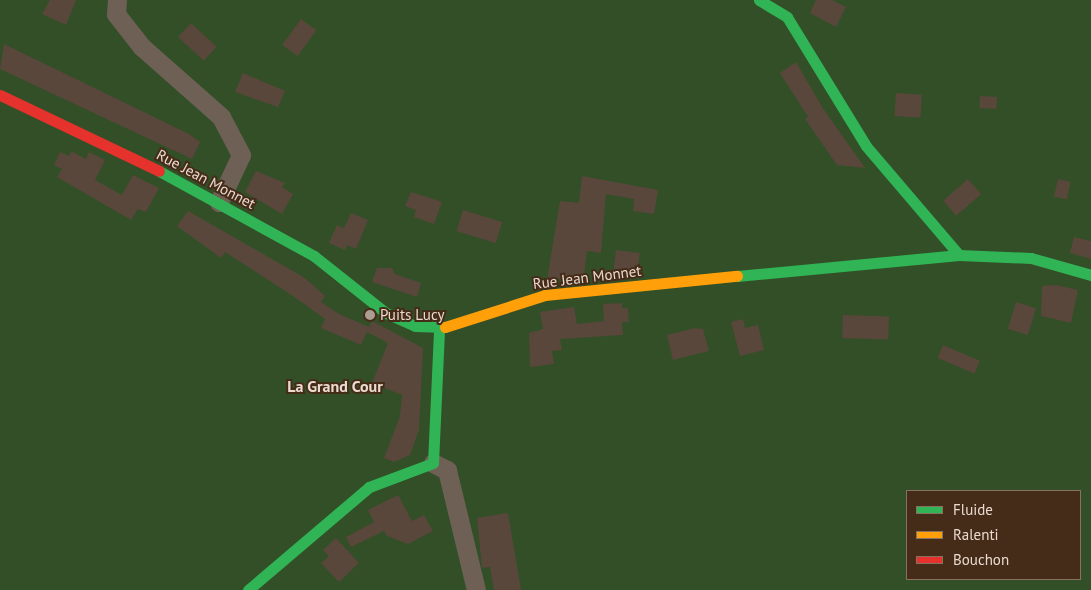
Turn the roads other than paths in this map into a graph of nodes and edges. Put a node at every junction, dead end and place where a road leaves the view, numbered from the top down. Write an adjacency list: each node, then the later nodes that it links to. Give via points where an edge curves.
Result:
1 (117, 0): 4 (street, via 116,14 142,47 221,117 240,155)
2 (759, 0): 5 (street, via 787,17 866,146)
3 (0, 95): 4 (street, Rue Jean Monnet, via 91,136)
4 (219, 202): 7 (street, Rue Jean Monnet, via 314,256 386,313 415,326)
5 (959, 255): 6 (street, Rue Jean Monnet, via 1031,258); 7 (street, Rue Jean Monnet, via 545,295)
6 (1091, 275)
7 (439, 329): 8 (street)
8 (433, 463): 9 (street, via 369,487 312,530); 10 (street, via 447,470)
9 (248, 590)
10 (476, 590)

